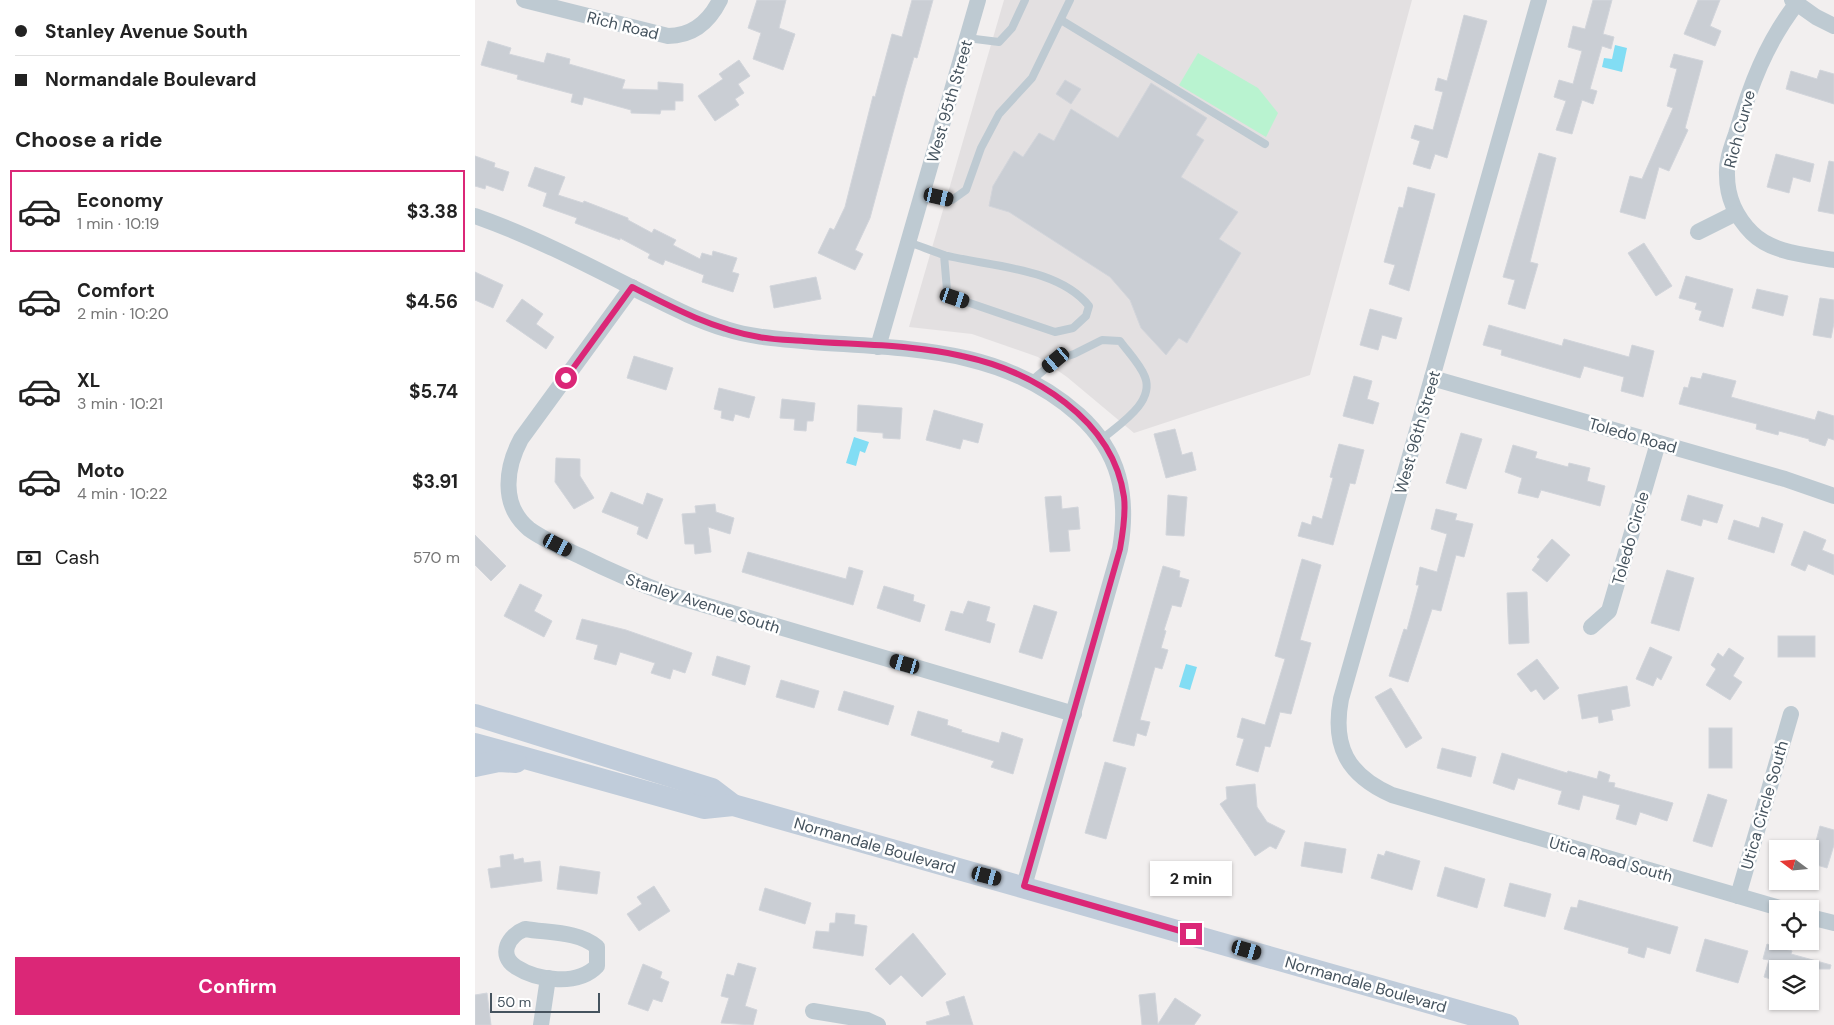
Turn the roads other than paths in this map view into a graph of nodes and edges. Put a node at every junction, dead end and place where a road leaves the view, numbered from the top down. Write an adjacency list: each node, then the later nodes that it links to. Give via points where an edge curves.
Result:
1 (524, 0): 2 (street, Rich Road, via 668,36 681,36 693,31 705,22)
2 (720, 0)
3 (978, 0): 10 (street, West 95th Street)
4 (1025, 0): 10 (lane, via 1012,28 999,42)
5 (1070, 0): 8 (lane)
6 (1539, 0): 21 (street, West 96th Street)
7 (1794, 2): 9 (street); 13 (street, Rich Curve, via 1769,44 1746,100 1727,173 1729,195)
8 (1061, 20): 11 (lane); 12 (lane, via 1032,78 999,114 981,148 966,190 952,200)
9 (1834, 26)
10 (967, 38): 12 (street, West 95th Street)
11 (1265, 144)
12 (922, 194): 16 (street, West 95th Street)
13 (1736, 213): 15 (street); 18 (street, Rich Curve, via 1752,234 1771,246)
14 (475, 216): 19 (street, via 544,244)
15 (1699, 232)
16 (908, 242): 17 (lane); 20 (street, West 95th Street)
17 (944, 255): 17 (lane, via 947,290 955,298 1055,332 1073,328 1086,316 1089,306 1079,293 1062,284 1022,271)
18 (1834, 260)
19 (632, 287): 20 (street, via 695,319 759,338); 27 (street, Stanley Avenue South, via 511,457 507,475 509,495 528,528 627,579 671,596)
20 (878, 346): 22 (street, via 962,355)
21 (1432, 378): 24 (street, Toledo Road); 34 (street, West 96th Street, via 1337,720 1338,741 1359,776 1375,788)
22 (1031, 381): 23 (street, via 1062,399); 23 (lane, via 1056,360 1102,340 1120,341 1144,376 1147,390 1142,403)
23 (1101, 440): 27 (street, via 1117,469 1124,496 1125,523)
24 (1658, 442): 25 (street, Toledo Road); 26 (street, Toledo Circle, via 1609,611)
25 (1834, 496)
26 (1591, 627)
27 (1074, 714): 35 (street)
28 (1791, 714): 36 (street, Utica Circle South)
29 (475, 715): 33 (main road, Normandale Boulevard, via 713,789)
30 (475, 744): 31 (main road, Normandale Boulevard)
31 (549, 765): 32 (main road, via 499,761); 33 (main road, Normandale Boulevard, via 704,808)
32 (475, 766)
33 (733, 805): 35 (main road, Normandale Boulevard)
34 (1439, 809): 36 (street, Utica Road South)
35 (1024, 886): 44 (main road, Normandale Boulevard)
36 (1738, 896): 37 (street, Utica Road South)
37 (1769, 905)
38 (1819, 919): 39 (street)
39 (1834, 923)
40 (549, 978): 40 (street, via 510,962 506,946 516,932 525,929 580,937 597,947 597,966 589,973 578,978); 42 (street)
41 (813, 1011): 43 (street, via 867,1020)
42 (541, 1025)
43 (878, 1025)
44 (1508, 1025)

